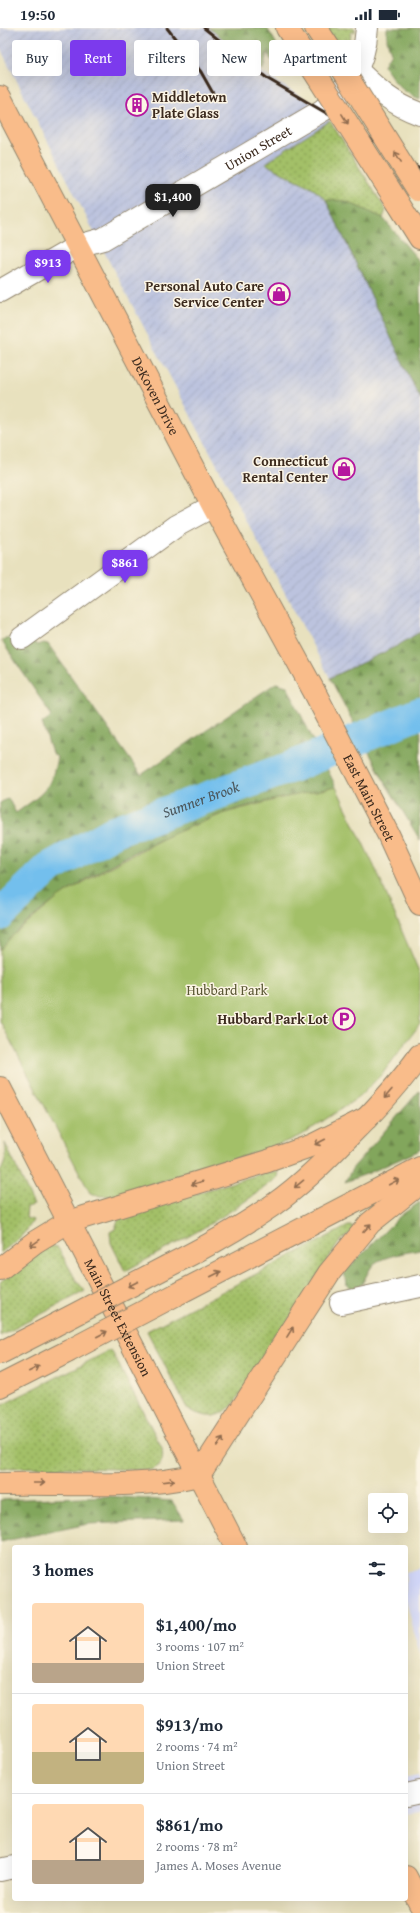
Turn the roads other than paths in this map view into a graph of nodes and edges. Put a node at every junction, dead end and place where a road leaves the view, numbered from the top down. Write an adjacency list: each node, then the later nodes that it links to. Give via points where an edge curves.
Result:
1 (287, 28): 10 (main road, one-way to 10, bridge)
2 (316, 28): 9 (main road, one-way to 2, bridge)
3 (367, 28): 4 (street)
4 (361, 57)
5 (361, 74): 8 (street, via 383,95)
6 (354, 76): 11 (street, Union Street, via 323,110 102,239)
7 (0, 97): 11 (main road, DeKoven Drive)
8 (420, 114)
9 (419, 191)
10 (420, 238)
11 (78, 246): 12 (street, Union Street); 13 (main road, DeKoven Drive)
12 (0, 291)
13 (213, 506): 14 (street, via 176,526); 15 (main road, DeKoven Drive)
14 (22, 638)
15 (315, 693): 16 (main road, East Main Street, via 388,834)
16 (420, 904)
17 (415, 1062): 19 (main road, one-way to 19)
18 (0, 1088): 22 (main road, Main Street Extension)
19 (367, 1118): 22 (main road, one-way to 22, via 313,1145 268,1161); 26 (main road, one-way to 26, bridge, via 320,1167 274,1204 222,1238)
20 (420, 1168): 27 (main road, one-way to 20, bridge)
21 (420, 1183): 28 (main road, one-way to 21, via 329,1273 370,1223)
22 (68, 1222): 23 (main road, one-way to 23, via 35,1242); 28 (main road, Main Street Extension)
23 (0, 1269)
24 (420, 1286): 25 (street)
25 (341, 1303)
26 (0, 1353)
27 (0, 1386)
28 (199, 1475): 29 (main road, one-way to 28, via 143,1483 172,1481); 30 (main road, Main Street Extension)
29 (0, 1484)
30 (235, 1545)
31 (420, 1792): 32 (street)
32 (408, 1795)
33 (12, 1867): 34 (street)
34 (0, 1870)
35 (408, 1881): 36 (main road)
36 (420, 1904)

